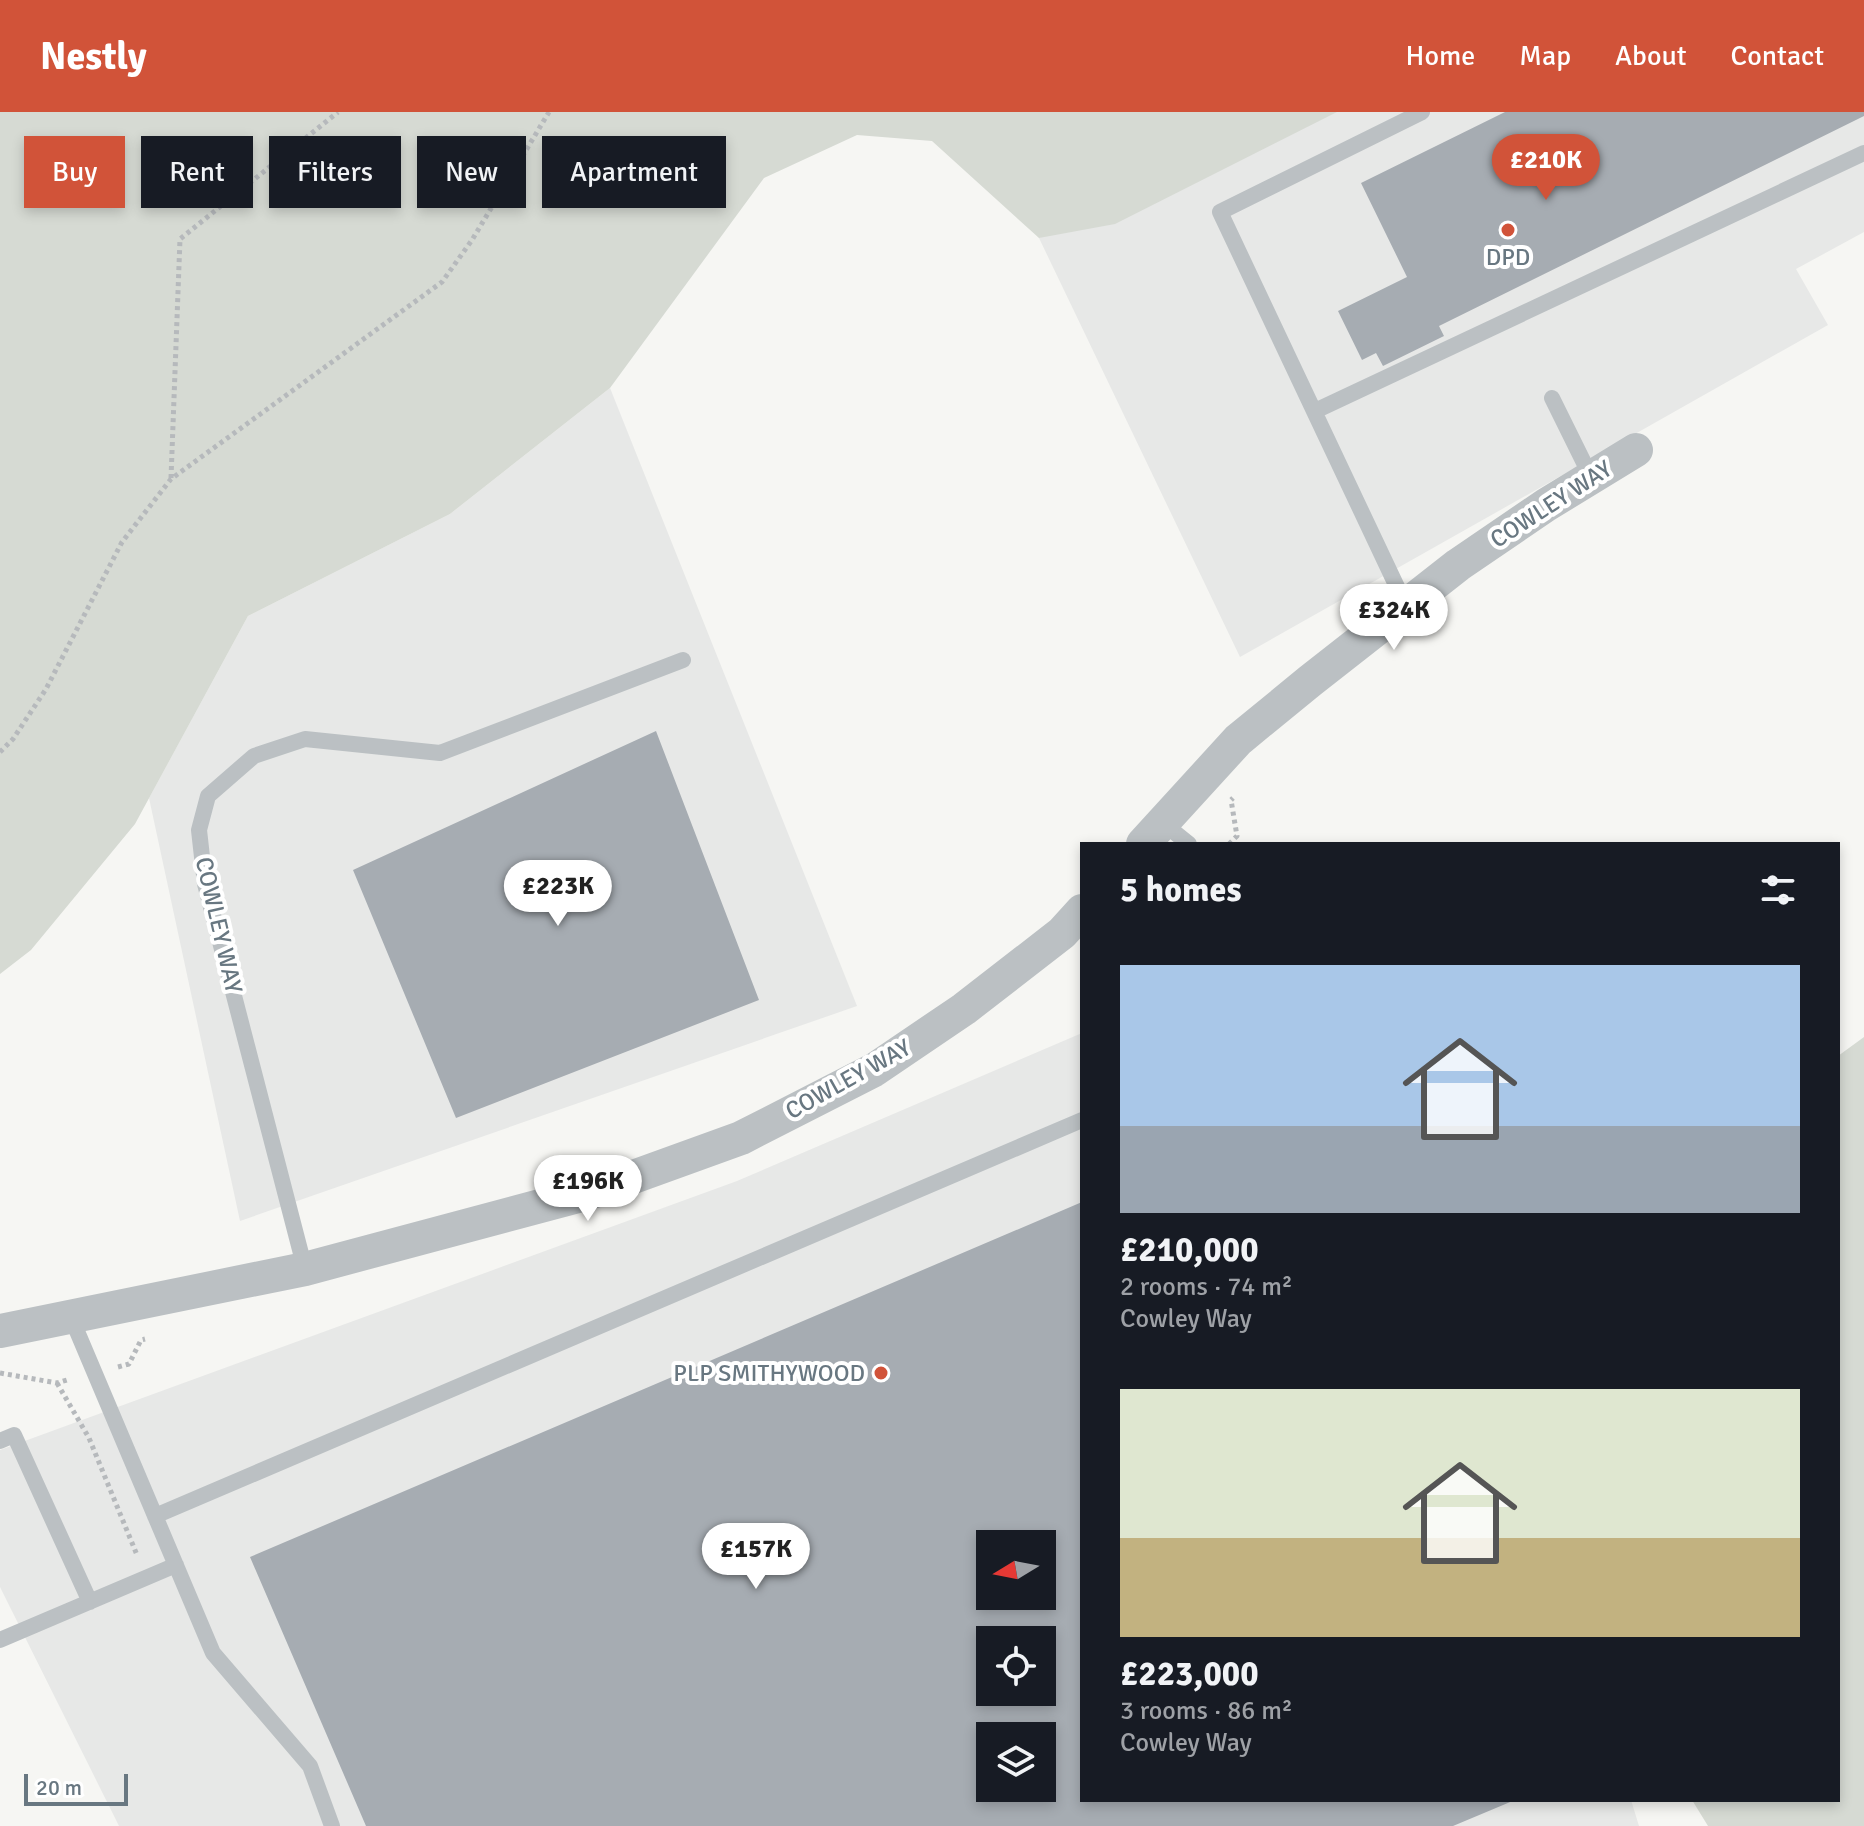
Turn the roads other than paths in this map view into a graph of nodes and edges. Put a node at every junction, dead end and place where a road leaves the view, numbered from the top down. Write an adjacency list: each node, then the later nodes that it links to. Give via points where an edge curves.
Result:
1 (1422, 112): 4 (lane, via 1220,212)
2 (1864, 153): 4 (lane)
3 (1552, 398): 6 (lane)
4 (1315, 411): 7 (lane)
5 (1636, 450): 6 (street, COWLEY WAY)
6 (1591, 477): 7 (street, COWLEY WAY)
7 (1406, 606): 9 (street, COWLEY WAY, via 1238,740)
8 (683, 660): 13 (lane, COWLEY WAY, via 440,753 305,739 254,756 208,796 199,830 205,884)
9 (1153, 833): 10 (lane)
10 (1182, 842)
11 (1080, 913): 13 (street, COWLEY WAY, via 964,1009 874,1070 741,1138 589,1193)
12 (1080, 1121): 17 (lane)
13 (305, 1269): 14 (street, COWLEY WAY)
14 (71, 1317): 15 (street, COWLEY WAY); 17 (lane)
15 (0, 1331)
16 (0, 1441): 19 (lane, via 14,1435)
17 (155, 1516): 18 (lane)
18 (176, 1565): 19 (lane); 21 (lane, via 213,1653 310,1766)
19 (90, 1602): 20 (lane)
20 (0, 1640)
21 (332, 1826)

